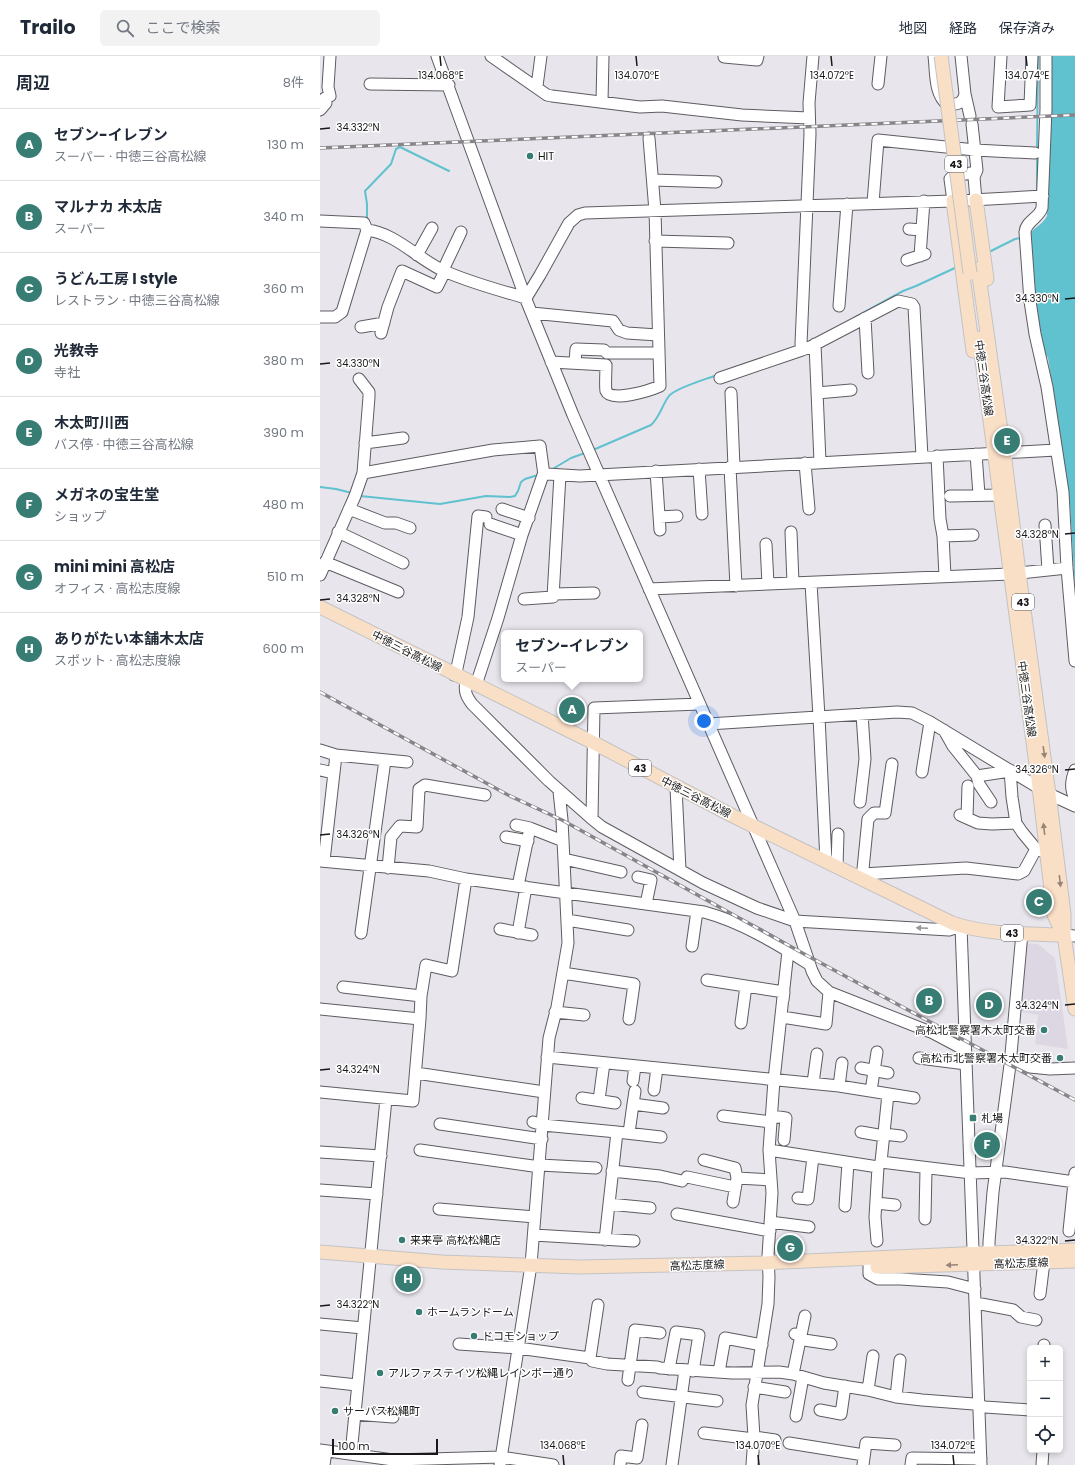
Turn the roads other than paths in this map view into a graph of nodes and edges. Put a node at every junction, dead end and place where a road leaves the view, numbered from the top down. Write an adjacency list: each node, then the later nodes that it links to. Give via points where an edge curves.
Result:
1 (330, 56): 23 (street, via 330,96 325,98 326,103)
2 (437, 56): 19 (street)
3 (491, 56): 20 (street)
4 (542, 56): 20 (street)
5 (603, 56): 22 (street)
6 (758, 56): 16 (street, via 757,60)
7 (812, 56): 24 (street)
8 (881, 56): 18 (street)
9 (934, 56): 21 (street, via 942,101 948,105 961,103)
10 (941, 56): 50 (main road, 中徳三谷高松線 / 43, bridge)
11 (950, 56): 50 (main road, 中徳三谷高松線 / 43)
12 (961, 56): 21 (street)
13 (1001, 56): 14 (street, via 998,107 1030,106)
14 (1032, 56)
15 (1046, 56): 31 (street)
16 (724, 57)
17 (370, 84): 19 (street)
18 (878, 84)
19 (449, 86): 51 (street)
20 (537, 86): 22 (street, via 552,96)
21 (965, 94): 26 (street)
22 (602, 102): 24 (street, via 749,116)
23 (320, 110)
24 (809, 118): 37 (street)
25 (649, 138): 29 (street)
26 (975, 150): 27 (street); 28 (street); 35 (street, via 878,140)
27 (1035, 153)
28 (974, 178): 32 (street); 34 (street, via 971,174 953,176 950,179)
29 (653, 180): 30 (street); 38 (street)
30 (716, 182)
31 (1043, 196): 32 (street); 74 (street, via 1040,212 1027,224 1025,232 1030,302 1047,387)
32 (976, 200): 34 (street); 71 (main road, via 998,372)
33 (924, 201): 34 (street); 35 (street); 43 (street)
34 (954, 201): 71 (main road, via 974,360)
35 (873, 203): 36 (street)
36 (847, 204): 37 (street); 52 (street)
37 (807, 206): 38 (street); 59 (street)
38 (655, 211): 45 (street); 51 (street, via 578,215 569,223)
39 (320, 221): 42 (street, via 364,223)
40 (432, 228): 47 (street)
41 (909, 229): 43 (street)
42 (367, 230): 47 (street, via 392,239); 54 (street, via 342,312 335,317)
43 (922, 230): 48 (street, via 922,255)
44 (461, 232): 49 (street)
45 (656, 241): 46 (street); 57 (street)
46 (728, 243)
47 (417, 255): 49 (street)
48 (907, 260)
49 (444, 270): 51 (street); 56 (street, via 437,287 402,271 382,328)
50 (974, 271): 71 (main road, 中徳三谷高松線 / 43)
51 (526, 298): 53 (street)
52 (839, 306)
53 (532, 313): 57 (street, via 613,321 620,330 627,333); 62 (street)
54 (320, 317)
55 (865, 318): 58 (street); 65 (street); 78 (street, via 898,301 908,302 914,307)
56 (361, 327)
57 (658, 335): 61 (street)
58 (815, 344): 59 (street); 70 (street)
59 (802, 350): 66 (street)
60 (606, 353): 61 (street); 63 (street, via 604,350 576,349); 64 (street)
61 (659, 354): 64 (street, via 660,386 651,390 616,397 609,395 606,391)
62 (551, 362): 63 (street); 86 (street)
63 (575, 363): 64 (street)
64 (606, 366)
65 (868, 373)
66 (720, 378)
67 (359, 379): 73 (street, via 368,392)
68 (851, 390): 70 (street)
69 (731, 393): 81 (street)
70 (817, 393): 79 (street)
71 (991, 394): 75 (main road, 中徳三谷高松線 / 43)
72 (403, 438): 73 (street)
73 (365, 443): 84 (street)
74 (1056, 450): 75 (street); 109 (street, via 1065,511)
75 (1000, 452): 76 (street); 89 (main road, 中徳三谷高松線 / 43); 111 (main road, 中徳三谷高松線 / 43)
76 (976, 454): 77 (street); 88 (street)
77 (937, 456): 78 (street); 105 (street)
78 (922, 457): 79 (street)
79 (820, 462): 80 (street)
80 (805, 463): 81 (street); 91 (street)
81 (732, 467): 82 (street); 117 (street)
82 (699, 469): 83 (street); 94 (street)
83 (656, 471): 86 (street); 96 (street)
84 (362, 473): 87 (street, via 493,450 540,446); 92 (street)
85 (560, 474): 86 (street); 87 (street); 121 (street)
86 (599, 474): 118 (street)
87 (544, 475): 97 (street)
88 (980, 495): 89 (street); 90 (street)
89 (1000, 495): 111 (main road, 中徳三谷高松線 / 43)
90 (950, 496)
91 (809, 508)
92 (349, 509): 99 (street, via 385,523 396,523); 101 (street)
93 (502, 509): 97 (street)
94 (702, 514)
95 (677, 516): 96 (street)
96 (659, 517): 100 (street)
97 (529, 518): 103 (street)
98 (1046, 524): 110 (street)
99 (410, 528)
100 (660, 530)
101 (338, 532): 107 (street); 108 (street)
102 (791, 532): 114 (street)
103 (522, 535): 125 (street, via 498,618); 125 (street, via 478,516 468,617 457,668)
104 (973, 535): 105 (street)
105 (943, 536): 113 (street)
106 (766, 544): 116 (street)
107 (325, 562): 112 (street); 119 (street)
108 (403, 563)
109 (1067, 568): 110 (street); 124 (street)
110 (1048, 570): 111 (street)
111 (1014, 574): 113 (street); 147 (main road, 中徳三谷高松線 / 43)
112 (320, 575)
113 (945, 576): 115 (street)
114 (793, 583): 115 (street); 116 (street)
115 (811, 583): 128 (street)
116 (768, 584): 117 (street)
117 (736, 586): 118 (street)
118 (649, 589): 126 (street)
119 (398, 592)
120 (594, 592): 121 (street)
121 (554, 594): 122 (street, via 553,598)
122 (524, 599)
123 (320, 607): 125 (main road, 中徳三谷高松線 / 43)
124 (1075, 661)
125 (465, 680): 132 (main road, 中徳三谷高松線 / 43); 146 (street, via 466,696 472,704)
126 (700, 704): 130 (street); 132 (street, via 594,708)
127 (862, 714): 128 (street); 129 (street, via 904,712); 151 (street, via 865,759)
128 (819, 717): 130 (street); 166 (street)
129 (930, 722): 131 (street); 141 (street)
130 (708, 724): 156 (street)
131 (944, 730): 139 (street); 143 (street, via 953,746)
132 (594, 743): 145 (main road, 中徳三谷高松線 / 43); 154 (street)
133 (320, 750): 134 (street)
134 (336, 755): 135 (street); 142 (street)
135 (385, 760): 136 (street); 167 (street)
136 (407, 762)
137 (892, 764): 172 (street, via 885,813 874,813 868,819)
138 (320, 770): 142 (street)
139 (1010, 770): 143 (street); 147 (street); 155 (street)
140 (1075, 770): 150 (street, via 1071,785)
141 (922, 772)
142 (334, 773): 149 (street)
143 (977, 776): 152 (street, via 979,784)
144 (968, 786): 155 (street, via 963,817 978,823)
145 (676, 787): 156 (main road, 中徳三谷高松線 / 43); 169 (street)
146 (559, 791): 154 (street); 162 (street)
147 (1044, 791): 153 (street); 163 (main road, 中徳三谷高松線 / 43, one-way to 147); 187 (main road, 中徳三谷高松線 / 43, one-way to 187)
148 (484, 795): 168 (street, via 425,786 419,789 417,827 400,826 391,837)
149 (325, 799): 165 (street)
150 (1075, 799)
151 (860, 802)
152 (991, 802)
153 (1075, 806)
154 (592, 820): 169 (street)
155 (1016, 823): 163 (street)
156 (752, 824): 166 (main road, 中徳三谷高松線 / 43); 179 (street)
157 (516, 825): 158 (street)
158 (530, 828): 161 (street); 162 (street)
159 (838, 834): 166 (street)
160 (506, 837): 161 (street)
161 (528, 841): 174 (street)
162 (563, 841): 164 (street)
163 (1042, 851): 172 (street, via 1018,874 966,868); 187 (main road, 中徳三谷高松線 / 43, via 1054,915)
164 (564, 860): 170 (street); 175 (street)
165 (322, 861): 167 (street)
166 (831, 864): 172 (main road, 中徳三谷高松線 / 43)
167 (370, 866): 168 (street); 183 (street)
168 (388, 868): 173 (street, via 429,871)
169 (680, 870): 179 (street, via 758,908)
170 (621, 872)
171 (638, 877): 176 (street, via 651,880)
172 (862, 877): 180 (main road, 中徳三谷高松線 / 43)
173 (466, 879): 174 (street); 197 (street, via 452,971 426,965)
174 (522, 887): 175 (street); 184 (street)
175 (566, 894): 176 (street); 178 (street)
176 (646, 904): 177 (street)
177 (697, 911): 188 (street); 189 (street, via 724,917)
178 (567, 920): 182 (street); 191 (street, via 568,943)
179 (794, 921): 180 (street, one-way to 179, via 949,930); 190 (street)
180 (961, 926): 185 (main road, 中徳三谷高松線 / 43); 207 (street)
181 (500, 929): 184 (street)
182 (628, 930)
183 (361, 933)
184 (518, 933): 186 (street)
185 (1022, 933): 187 (main road, 中徳三谷高松線 / 43); 212 (street)
186 (532, 935)
187 (1069, 936): 199 (main road, 中徳三谷高松線 / 43)
188 (692, 946)
189 (788, 951): 190 (street); 195 (street)
190 (809, 964): 196 (street, via 817,981)
191 (563, 973): 200 (street); 204 (street, via 634,984)
192 (707, 980): 193 (street)
193 (746, 986): 195 (street); 205 (street)
194 (343, 987): 197 (street)
195 (784, 992): 202 (street); 206 (street)
196 (829, 992): 202 (street, via 826,1024); 207 (street, via 933,1033)
197 (421, 996): 203 (street)
198 (320, 1009): 203 (street)
199 (1075, 1009)
200 (555, 1012): 201 (street); 210 (street, via 548,1038)
201 (584, 1014)
202 (782, 1017): 206 (street)
203 (420, 1019): 221 (street)
204 (629, 1019)
205 (741, 1023)
206 (779, 1038): 223 (street)
207 (965, 1050): 215 (street)
208 (876, 1052): 220 (street)
209 (817, 1054): 224 (street)
210 (547, 1057): 213 (street); 229 (street)
211 (919, 1058): 215 (street)
212 (1011, 1058): 219 (street, via 1030,1067); 262 (street)
213 (604, 1062): 216 (street); 234 (street)
214 (842, 1063): 225 (street)
215 (966, 1064): 263 (street)
216 (635, 1066): 217 (street); 236 (street)
217 (657, 1068): 223 (street); 226 (street)
218 (861, 1068): 220 (street)
219 (1075, 1068)
220 (874, 1071): 222 (street); 227 (street)
221 (416, 1072): 229 (street); 233 (street, via 413,1101)
222 (888, 1074)
223 (774, 1080): 224 (street); 239 (street)
224 (813, 1084): 225 (street)
225 (839, 1086): 227 (street)
226 (654, 1090)
227 (871, 1091): 230 (street)
228 (320, 1092): 233 (street)
229 (544, 1092): 241 (street)
230 (888, 1094): 232 (street); 245 (street)
231 (582, 1098): 234 (street)
232 (914, 1098)
233 (386, 1099): 253 (street)
234 (599, 1100): 235 (street)
235 (615, 1103)
236 (633, 1104): 237 (street); 244 (street)
237 (663, 1108)
238 (724, 1116): 239 (street)
239 (771, 1119): 249 (street, via 786,1118); 251 (street)
240 (440, 1124): 248 (street)
241 (538, 1124): 242 (street); 248 (street)
242 (616, 1132): 244 (street); 261 (street)
243 (861, 1132): 245 (street)
244 (629, 1133): 247 (street)
245 (884, 1135): 246 (street); 257 (street)
246 (901, 1136)
247 (661, 1137)
248 (542, 1139): 258 (street)
249 (784, 1140)
250 (420, 1150): 258 (street)
251 (769, 1150): 254 (street); 265 (street)
252 (320, 1152): 253 (street)
253 (381, 1156): 269 (street)
254 (813, 1157): 256 (street); 270 (street, via 808,1200)
255 (704, 1160): 267 (street, via 735,1168)
256 (848, 1163): 257 (street); 275 (street)
257 (879, 1165): 260 (street); 272 (street)
258 (540, 1166): 259 (street); 280 (street)
259 (596, 1168)
260 (926, 1168): 263 (street); 281 (street)
261 (612, 1171): 267 (street); 273 (street)
262 (996, 1172): 263 (street); 266 (street); 291 (street)
263 (971, 1173): 292 (street)
264 (1075, 1173): 266 (street)
265 (771, 1180): 267 (street); 282 (street)
266 (1075, 1181): 279 (street)
267 (736, 1183): 271 (street)
268 (320, 1190): 269 (street)
269 (378, 1194): 294 (street)
270 (798, 1198)
271 (733, 1202)
272 (876, 1203): 274 (street); 288 (street)
273 (609, 1204): 276 (street); 286 (street)
274 (896, 1205)
275 (844, 1206)
276 (650, 1208)
277 (439, 1209): 280 (street)
278 (677, 1214): 282 (street)
279 (1070, 1216): 284 (street)
280 (535, 1217): 285 (street)
281 (925, 1219)
282 (770, 1226): 283 (street); 297 (street)
283 (809, 1227)
284 (1069, 1231)
285 (534, 1235): 286 (street); 299 (street)
286 (606, 1240): 287 (street)
287 (634, 1241)
288 (877, 1241)
289 (1075, 1250): 291 (main road, 高松志度線)
290 (320, 1252): 294 (main road, 高松志度線)
291 (990, 1253): 292 (main road, 高松志度線)
292 (974, 1259): 296 (main road, 高松志度線); 297 (main road, 高松志度線); 298 (main road, 高松志度線, one-way to 298); 300 (street)
293 (320, 1260): 294 (main road, 高松志度線)
294 (370, 1261): 299 (main road, 高松志度線); 307 (street)
295 (1075, 1261): 296 (main road, 高松志度線)
296 (1044, 1262): 301 (street)
297 (769, 1266): 298 (main road, 高松志度線); 299 (main road, 高松志度線, via 625,1275); 311 (street, via 768,1304)
298 (869, 1267): 300 (street, via 869,1274 878,1279 948,1282)
299 (530, 1269): 313 (street)
300 (976, 1289): 302 (street)
301 (1040, 1294)
302 (976, 1303): 305 (street, via 1013,1310 1021,1317); 334 (street)
303 (598, 1305): 315 (street)
304 (805, 1316): 309 (street)
305 (1036, 1320)
306 (320, 1324): 307 (street)
307 (363, 1328): 325 (street)
308 (660, 1333): 317 (street, via 635,1330)
309 (798, 1335): 312 (street, via 804,1340); 322 (street)
310 (459, 1344): 313 (street)
311 (762, 1344): 320 (street, via 725,1338); 321 (street)
312 (831, 1344)
313 (518, 1348): 315 (street); 350 (street)
314 (872, 1356): 328 (street)
315 (590, 1358): 317 (street, via 592,1362)
316 (900, 1360): 332 (street)
317 (630, 1365): 318 (street); 323 (street)
318 (669, 1369): 319 (street); 319 (street, via 676,1332 699,1335)
319 (689, 1370): 320 (street); 331 (street)
320 (719, 1372): 321 (street)
321 (757, 1373): 322 (street, via 779,1372); 327 (street)
322 (798, 1375): 326 (street); 338 (street)
323 (628, 1380)
324 (320, 1381): 325 (street)
325 (357, 1385): 337 (street)
326 (845, 1386): 328 (street); 335 (street, via 841,1414)
327 (754, 1387): 330 (street); 342 (street)
328 (868, 1390): 332 (street)
329 (643, 1392): 331 (street)
330 (785, 1392)
331 (682, 1396): 333 (street); 356 (street)
332 (896, 1396): 334 (street)
333 (717, 1401)
334 (979, 1405): 336 (street); 352 (street)
335 (820, 1410)
336 (1027, 1410)
337 (354, 1414): 339 (street); 348 (street)
338 (796, 1416)
339 (393, 1417)
340 (642, 1425): 355 (street, via 637,1458 621,1456)
341 (704, 1433): 342 (street)
342 (754, 1438): 343 (street); 357 (street)
343 (775, 1440)
344 (790, 1443): 349 (street)
345 (896, 1445): 349 (street, via 866,1443)
346 (323, 1450): 348 (street); 353 (street)
347 (1043, 1453): 359 (street)
348 (355, 1458): 351 (street)
349 (864, 1460)
350 (501, 1461): 351 (street); 354 (street)
351 (393, 1462)
352 (981, 1462): 358 (street, via 912,1458)
353 (324, 1465)
354 (554, 1465)
355 (620, 1465)
356 (672, 1465)
357 (752, 1465)
358 (911, 1465)
359 (1042, 1465)

